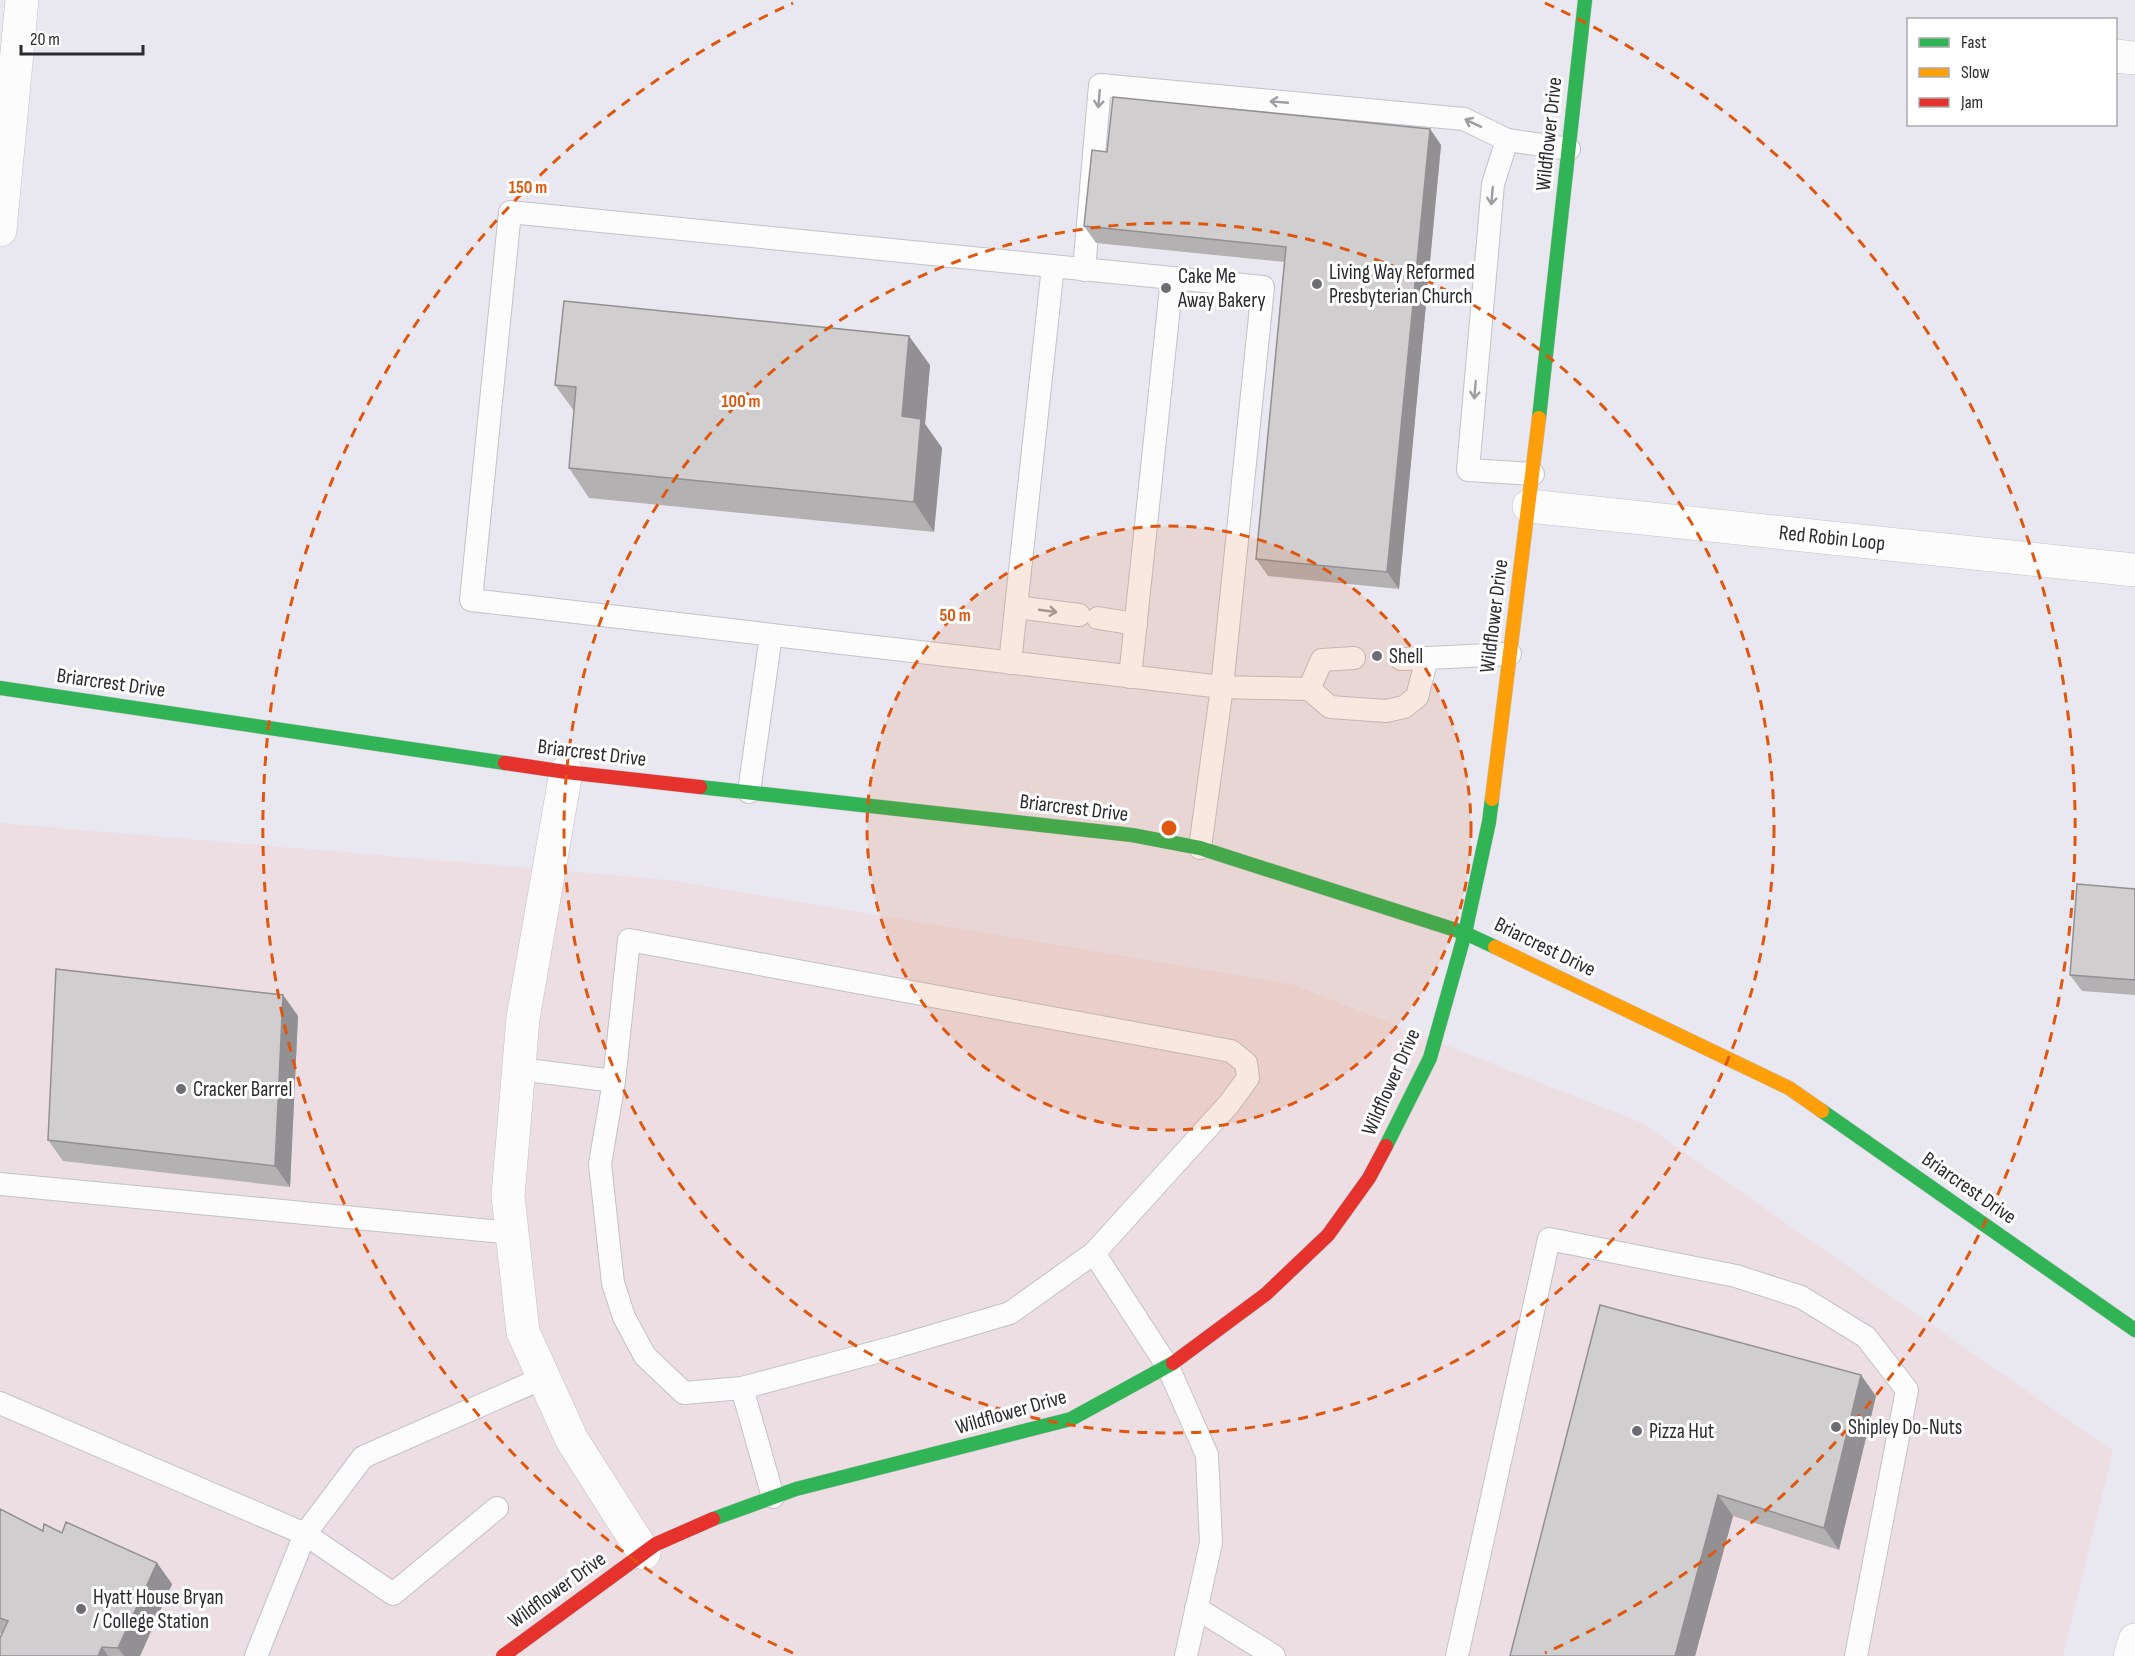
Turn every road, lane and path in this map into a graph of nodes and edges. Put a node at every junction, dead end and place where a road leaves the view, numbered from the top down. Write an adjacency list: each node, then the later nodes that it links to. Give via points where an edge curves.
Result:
1 (22, 0): 7 (street)
2 (1585, 0): 6 (main road, Wildflower Drive)
3 (2117, 56): 4 (street)
4 (2135, 58)
5 (1507, 140): 6 (lane); 9 (lane, one-way to 9, via 1464,119 1100,85); 11 (lane, one-way to 11, via 1493,184 1468,470)
6 (1569, 149): 11 (main road, Wildflower Drive)
7 (0, 230)
8 (1053, 266): 9 (lane); 14 (lane); 16 (lane, via 510,212 471,600)
9 (1084, 270): 10 (lane)
10 (1172, 279): 15 (lane); 23 (lane, via 1263,287)
11 (1533, 474): 12 (main road, Wildflower Drive)
12 (1529, 506): 13 (street, Red Robin Loop); 17 (main road, Wildflower Drive)
13 (2135, 570)
14 (1017, 607): 15 (lane, one-way to 15); 21 (lane)
15 (1136, 624): 22 (lane)
16 (771, 635): 21 (lane); 27 (lane)
17 (1510, 654): 19 (lane); 29 (main road, Wildflower Drive, via 1489,822)
18 (1354, 658): 25 (lane, via 1322,660)
19 (1428, 658): 20 (lane); 25 (lane, via 1417,697 1404,707 1386,711 1330,707)
20 (1401, 659)
21 (1010, 663): 22 (lane)
22 (1130, 677): 23 (lane)
23 (1222, 687): 25 (lane); 28 (lane)
24 (0, 688): 26 (main road, Briarcrest Drive)
25 (1309, 689)
26 (566, 772): 27 (main road, Briarcrest Drive); 30 (street, via 523,1018)
27 (749, 792): 28 (main road, Briarcrest Drive, via 1132,835)
28 (1200, 848): 29 (main road, Briarcrest Drive)
29 (1465, 933): 35 (main road, Briarcrest Drive, via 1789,1088); 36 (main road, Wildflower Drive, via 1430,1058 1369,1178 1328,1235 1266,1294)
30 (519, 1069): 31 (lane); 33 (street, via 508,1196)
31 (614, 1081): 34 (lane, via 629,940 1231,1051 1246,1063 1248,1078); 38 (lane, via 600,1164 613,1283 624,1317 645,1356 684,1393)
32 (0, 1184): 33 (lane)
33 (512, 1233): 37 (street, via 523,1332)
34 (1094, 1253): 36 (lane); 38 (lane, via 1010,1313)
35 (2135, 1330)
36 (1168, 1367): 40 (main road, Wildflower Drive, via 1071,1419 869,1468); 44 (lane, via 1207,1455 1211,1543)
37 (543, 1378): 42 (lane, via 363,1457); 43 (street, via 572,1440)
38 (742, 1388): 40 (lane)
39 (0, 1403): 42 (lane)
40 (773, 1497): 43 (main road, Wildflower Drive, via 727,1513)
41 (497, 1508): 42 (lane, via 393,1594)
42 (305, 1534): 46 (lane)
43 (644, 1553): 47 (main road, Wildflower Drive)
44 (1196, 1608): 48 (lane); 49 (lane)
45 (2135, 1640): 52 (street)
46 (256, 1656)
47 (503, 1656)
48 (1186, 1656)
49 (1274, 1656)
50 (1457, 1656): 51 (lane, via 1549,1239 1736,1276 1801,1297 1866,1337 1907,1390)
51 (1856, 1656)
52 (2130, 1656)

